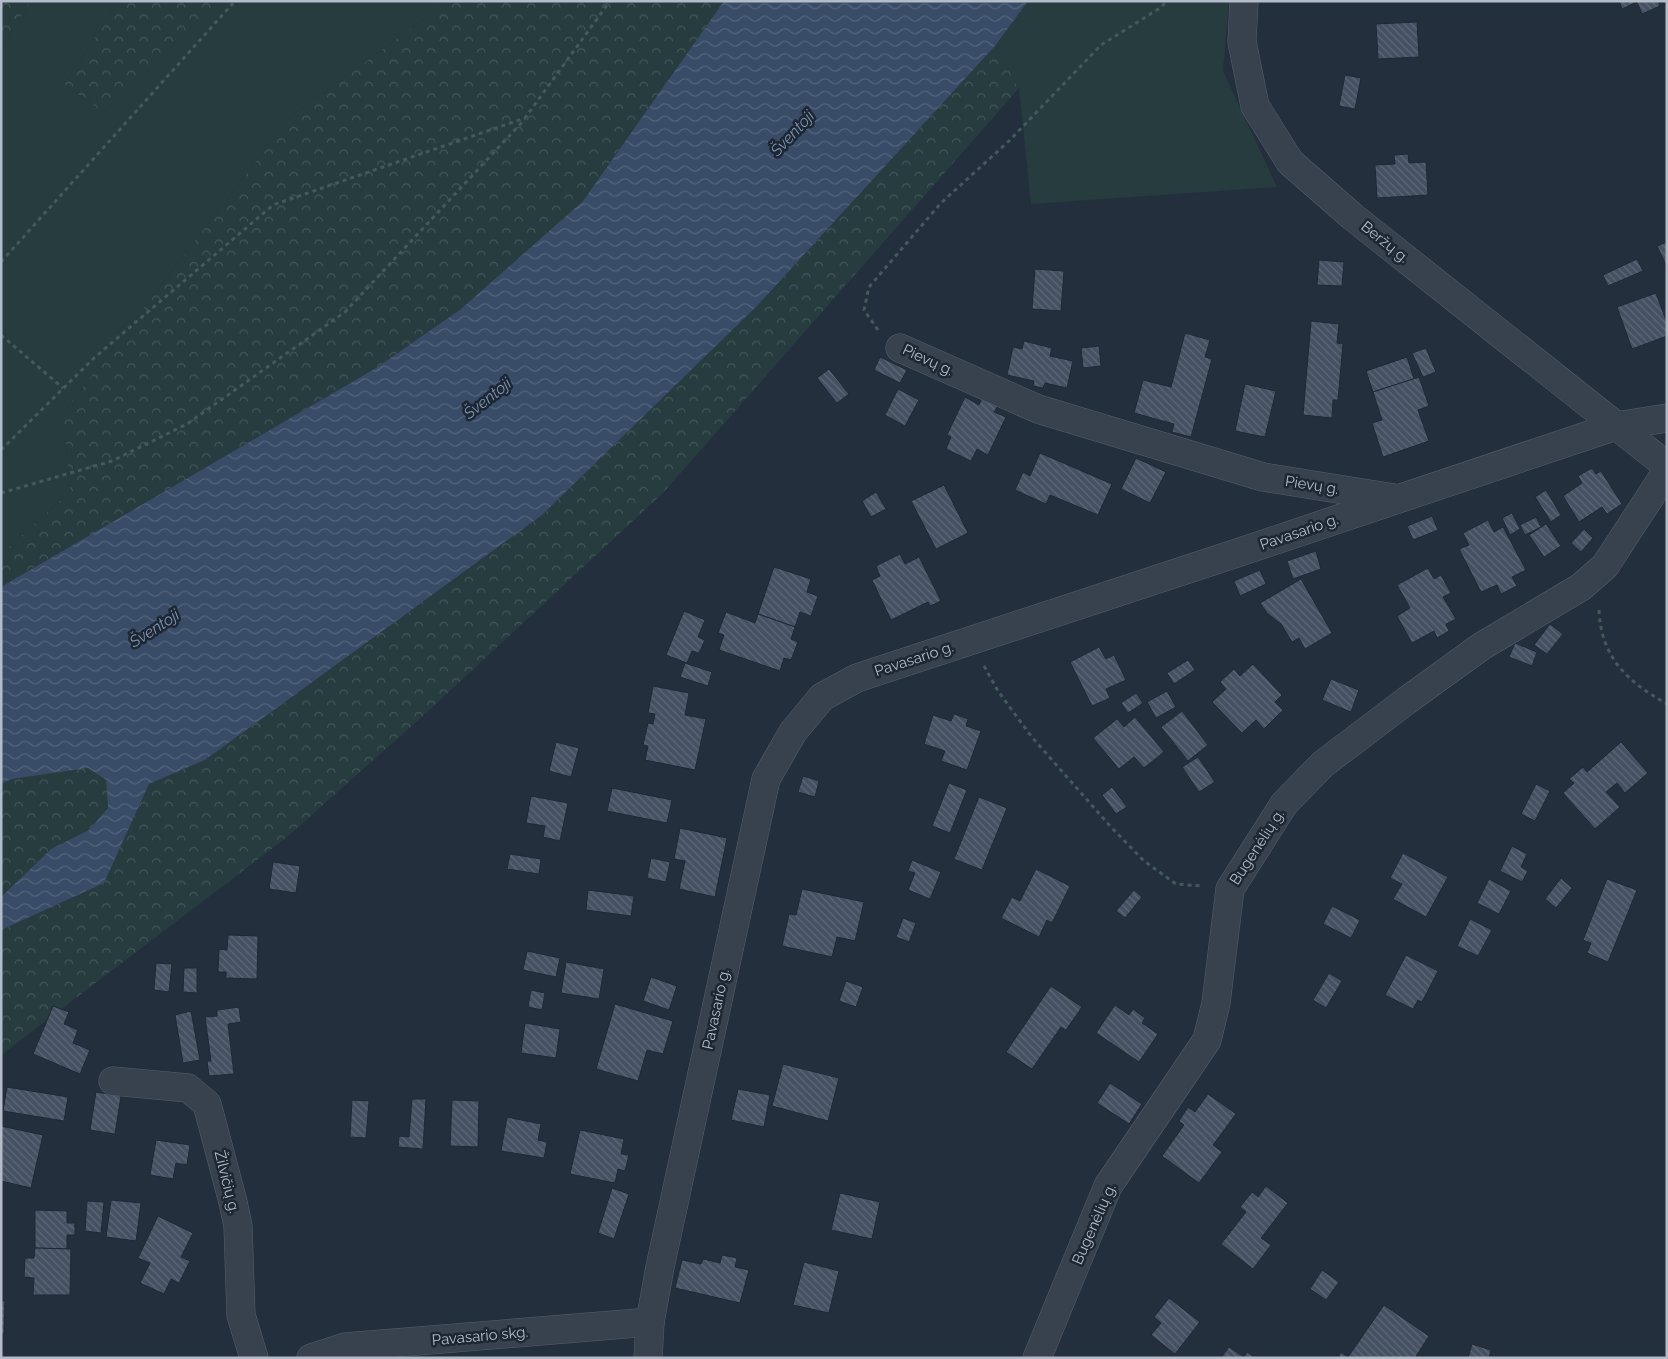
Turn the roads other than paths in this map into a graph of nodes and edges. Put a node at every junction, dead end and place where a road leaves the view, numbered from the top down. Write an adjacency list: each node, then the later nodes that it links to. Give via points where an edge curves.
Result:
1 (1244, 1): 4 (street, Beržų g., via 1242,42 1255,106 1290,162 1353,217)
2 (900, 348): 7 (street, Pievų g., via 1038,409 1263,477)
3 (1667, 418): 4 (street, Pavasario g.)
4 (1616, 426): 5 (street, Beržų g.); 7 (street, Pavasario g.)
5 (1667, 466)
6 (1667, 471): 13 (street, Bugenėlių g., via 1606,566 1581,587 1482,646 1406,701 1323,764 1284,804 1230,889 1216,1003 1207,1040 1108,1186)
7 (1398, 498): 9 (street, Pavasario g., via 857,678 822,696 794,732 766,779)
8 (113, 1081): 10 (street, Žilvičių g., via 188,1088 207,1104 237,1218 241,1315)
9 (650, 1322): 11 (street, Pavasario skg., via 346,1347); 12 (street, Pavasario g.)
10 (254, 1358)
11 (312, 1358)
12 (648, 1358)
13 (1037, 1358)

